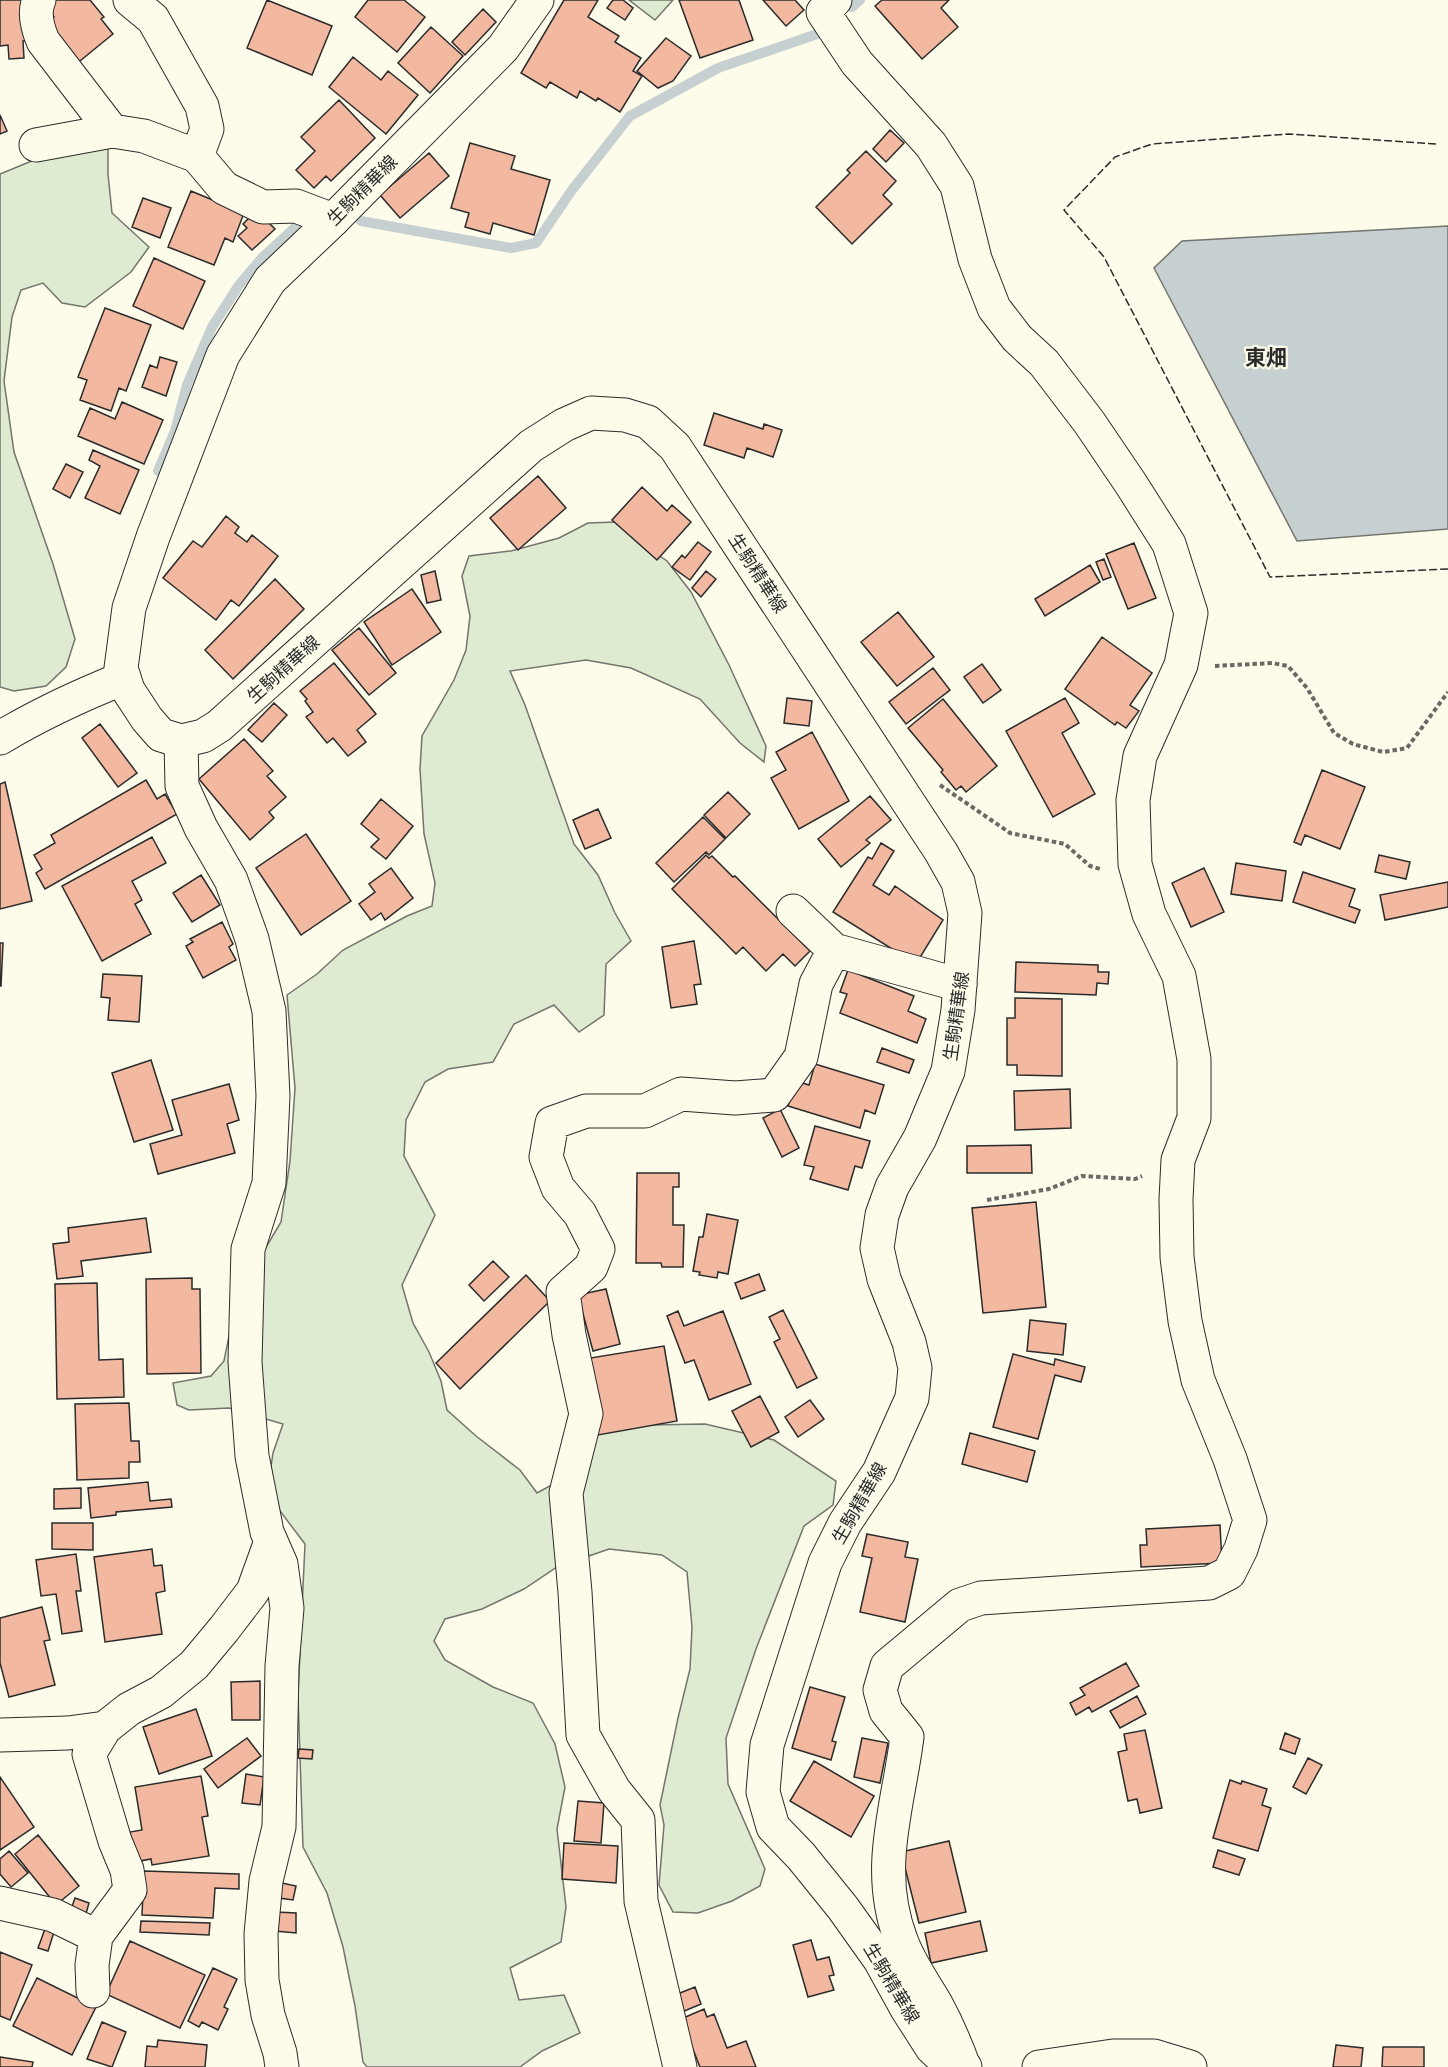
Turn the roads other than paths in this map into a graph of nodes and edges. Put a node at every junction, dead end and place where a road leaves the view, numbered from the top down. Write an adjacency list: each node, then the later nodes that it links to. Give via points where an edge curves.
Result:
1 (39, 0): 5 (street, via 37,27 43,41)
2 (130, 0): 7 (street, via 153,19 202,106 207,129)
3 (537, 0): 8 (street, 生駒精華線, via 503,48)
4 (824, 4): 23 (street, via 856,63 931,145 957,186 975,260 994,308 1017,338 1044,363 1089,422 1169,544 1191,613 1181,665 1140,756 1133,801 1135,864 1149,914 1179,976 1194,1059 1194,1118 1178,1160 1176,1199 1177,1257 1185,1321 1198,1380 1250,1520 1229,1573 1209,1583 981,1598 960,1605 887,1666 880,1690 886,1711 907,1737 889,1840 892,1910 901,1941 956,2044)
5 (112, 131): 6 (street); 7 (street, via 144,136)
6 (36, 145)
7 (197, 156): 8 (street, via 224,188 263,207 296,206)
8 (333, 220): 9 (street, 生駒精華線, via 270,280 223,355 129,608 121,668)
9 (124, 678): 10 (street); 11 (street, 生駒精華線, via 128,690 161,735)
10 (0, 738)
11 (181, 741): 14 (street, 生駒精華線, via 202,736 219,726 531,446 591,413 641,419 675,447 958,882 965,913); 15 (street, via 182,786 231,880 252,939 269,1011 273,1096 269,1183 248,1249 245,1362 252,1456)
12 (793, 911): 13 (street)
13 (834, 950): 14 (street); 22 (street, via 816,984 801,1058 774,1095 735,1098 681,1094 645,1111 586,1111 552,1123 546,1157 558,1188 580,1214 598,1249 591,1267 563,1292 586,1414 566,1493 583,1735 614,1790 638,1820 641,1901)
14 (960, 985): 23 (street, 生駒精華線, via 948,1071 920,1138 891,1187 878,1248 884,1279 915,1368 912,1398 879,1472 845,1523 825,1563 767,1745 764,1792 773,1827 843,1908 880,1960 932,2048 945,2060)
15 (271, 1541): 16 (street, via 253,1591 194,1665); 21 (street, via 281,1564 287,1608 279,1827 266,1881 261,1934 262,1980)
16 (105, 1728): 17 (street); 19 (street, via 89,1755 130,1890)
17 (0, 1735)
18 (0, 1903): 19 (street, via 53,1915)
19 (96, 1936): 20 (street)
20 (93, 1991)
21 (282, 2067)
22 (680, 2067)
23 (964, 2067)
24 (1039, 2067): 25 (street, via 1113,2055 1154,2056)
25 (1190, 2067)

